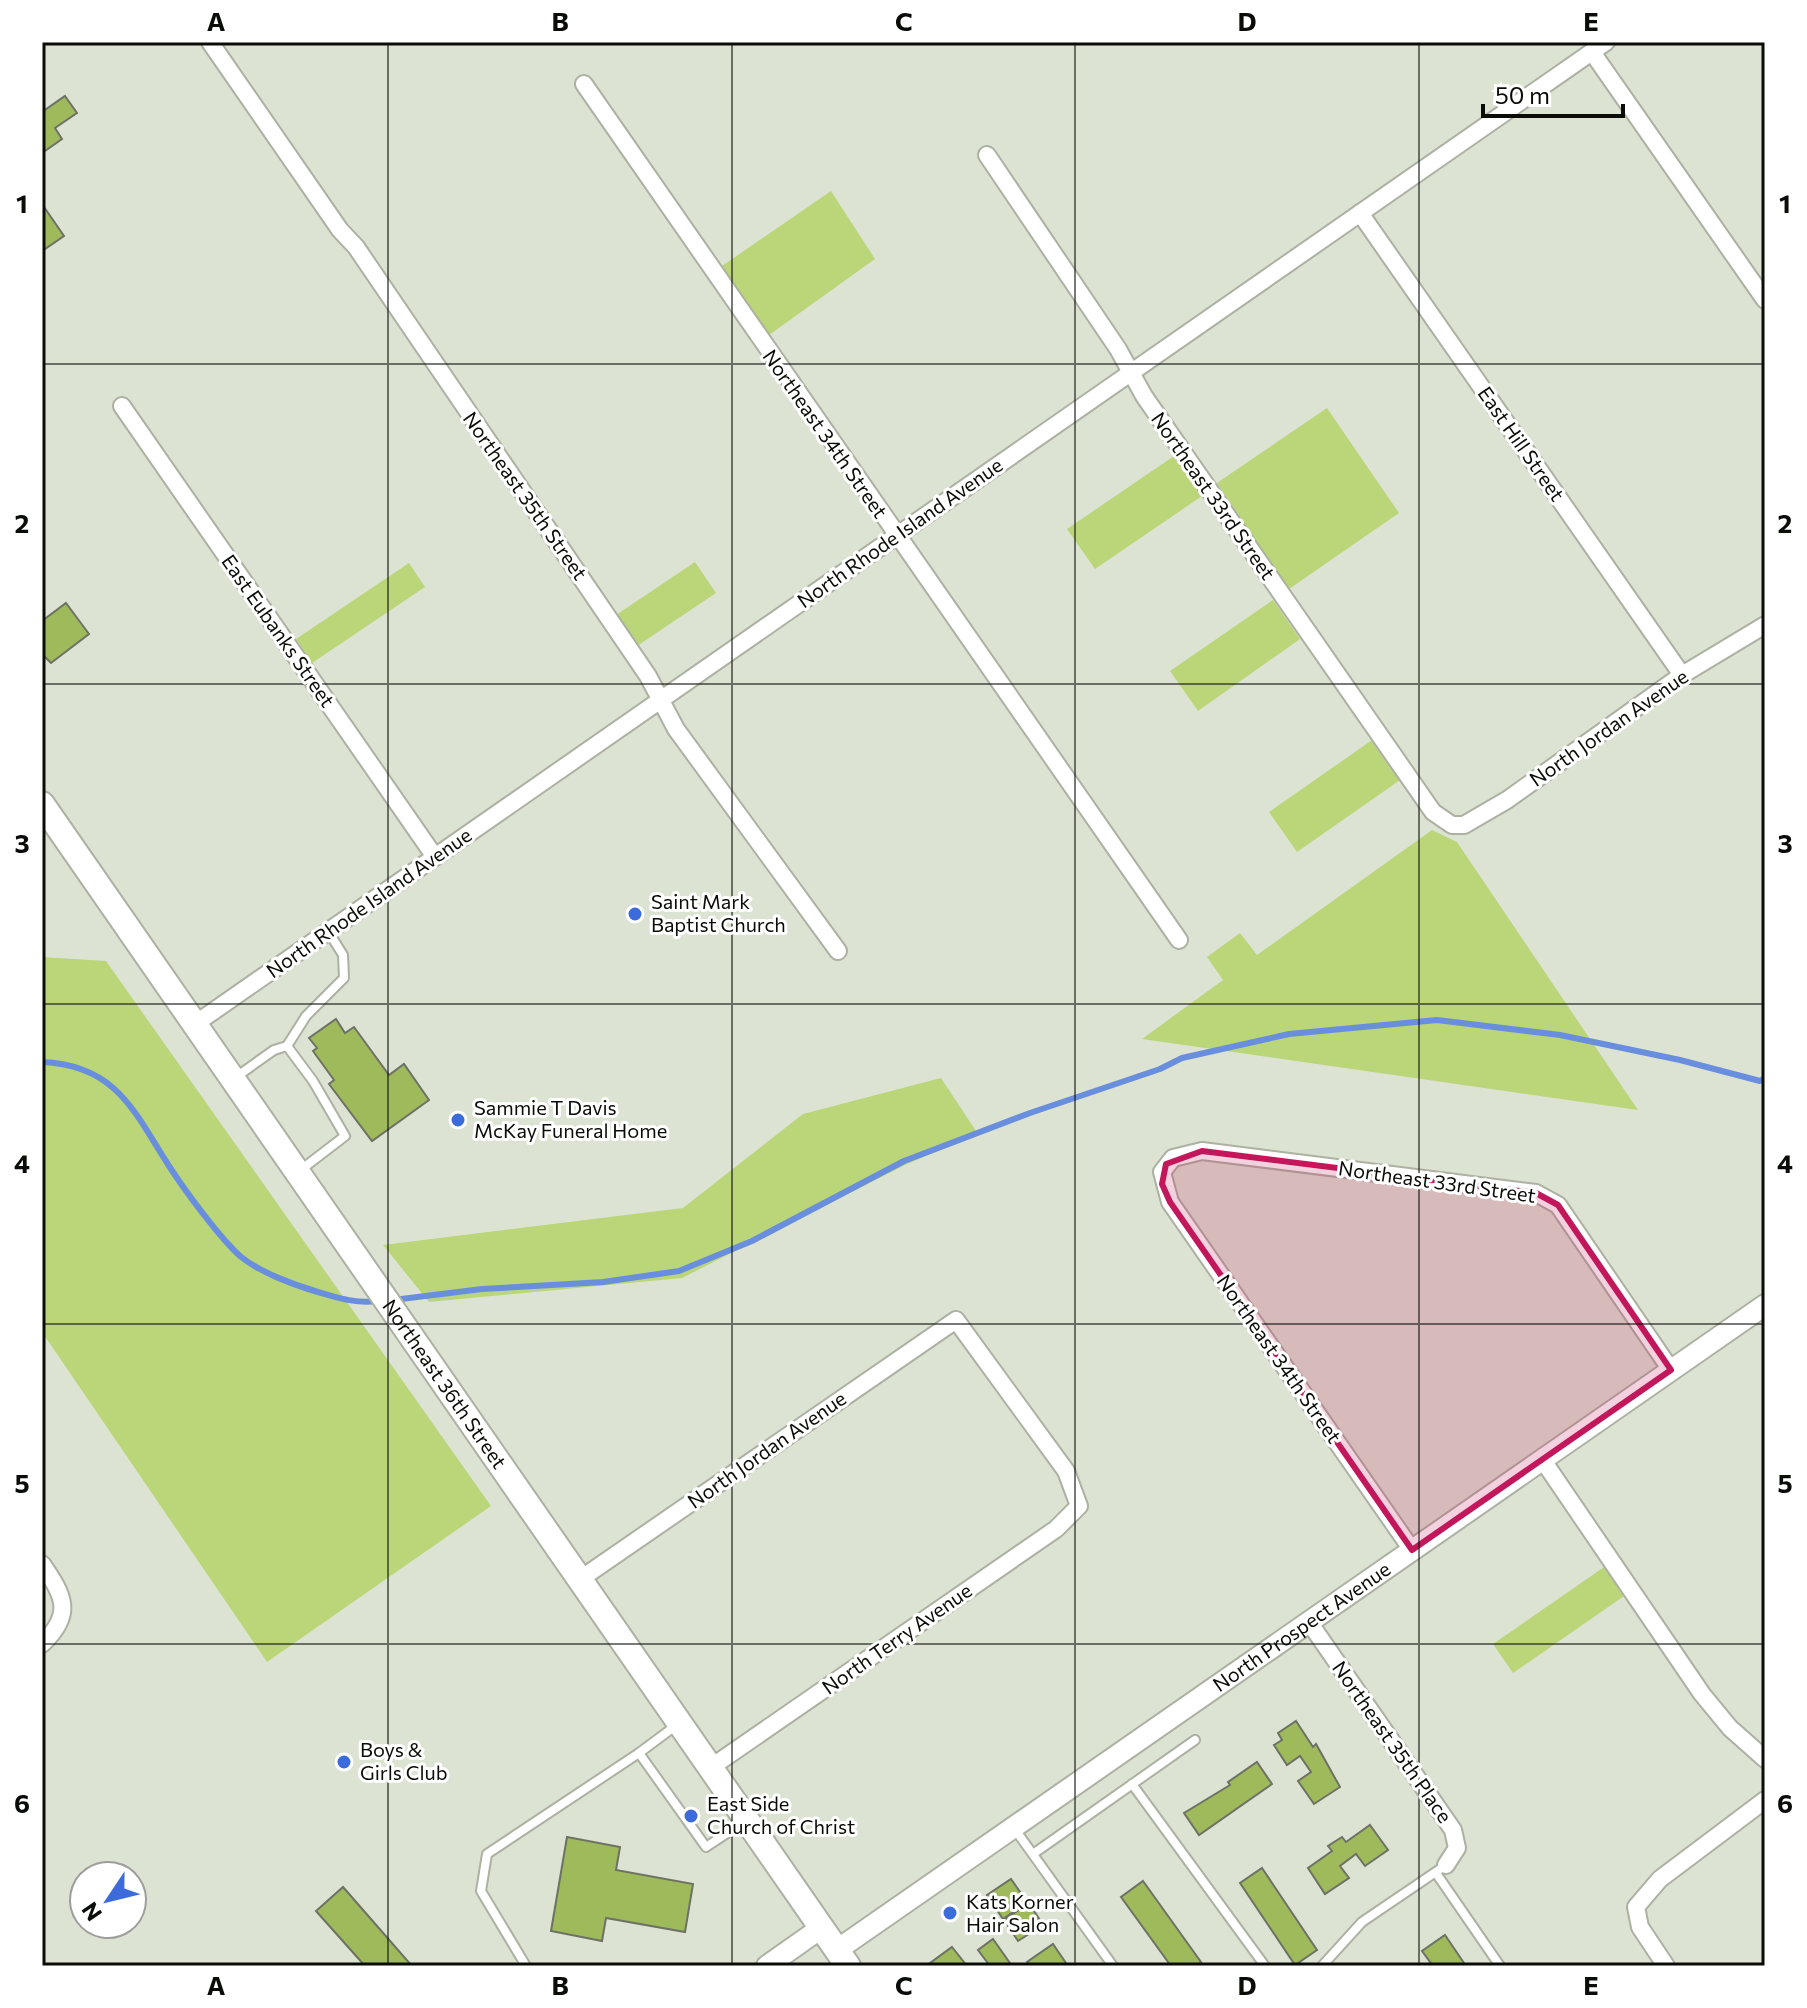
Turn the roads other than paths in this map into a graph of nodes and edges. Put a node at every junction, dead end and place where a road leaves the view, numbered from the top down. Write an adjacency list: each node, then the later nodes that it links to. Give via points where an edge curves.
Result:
1 (210, 42): 12 (street, Northeast 35th Street, via 356,247)
2 (1599, 47): 5 (street, North Rhode Island Avenue); 6 (street)
3 (584, 84): 9 (street, Northeast 34th Street)
4 (987, 155): 7 (street, Northeast 33rd Street)
5 (1360, 213): 7 (street, North Rhode Island Avenue); 11 (street, East Hill Street)
6 (1765, 300)
7 (1131, 372): 9 (street, North Rhode Island Avenue); 14 (street, Northeast 33rd Street, via 1433,812)
8 (122, 406): 15 (street, East Eubanks Street)
9 (896, 536): 12 (street, North Rhode Island Avenue); 17 (street, Northeast 34th Street)
10 (1765, 625): 11 (street, North Jordan Avenue)
11 (1682, 675): 14 (street, North Jordan Avenue, via 1507,800 1464,825)
12 (661, 700): 15 (street, North Rhode Island Avenue); 18 (street, Northeast 35th Street, via 676,729)
13 (42, 804): 19 (main road, Northeast 36th Street)
14 (1452, 825)
15 (435, 857): 16 (street, North Rhode Island Avenue)
16 (328, 931): 19 (street, North Rhode Island Avenue); 20 (lane, via 343,955 344,978 306,1016)
17 (1179, 940)
18 (838, 951)
19 (195, 1024): 21 (main road, Northeast 36th Street)
20 (287, 1046): 21 (lane); 23 (lane, via 345,1136)
21 (233, 1079): 23 (main road, Northeast 36th Street)
22 (1166, 1164): 26 (street, Northeast 33rd Street, via 1183,1153 1202,1151 1536,1193 1558,1205); 28 (street, Northeast 34th Street, via 1162,1184 1170,1202)
23 (298, 1172): 30 (main road, Northeast 36th Street)
24 (1765, 1305): 26 (street, North Prospect Avenue)
25 (956, 1320): 30 (street, North Jordan Avenue); 37 (street, North Terry Avenue, via 1066,1471 1079,1506 1056,1529)
26 (1671, 1370): 27 (street, North Prospect Avenue)
27 (1542, 1459): 28 (street, North Prospect Avenue); 36 (street, via 1702,1694)
28 (1412, 1550): 31 (street, North Prospect Avenue)
29 (42, 1564): 32 (street, via 62,1597 63,1615)
30 (579, 1580): 33 (main road, Northeast 36th Street)
31 (1309, 1622): 41 (street, North Prospect Avenue); 43 (street, Northeast 35th Place, via 1453,1830 1457,1848)
32 (42, 1644)
33 (679, 1724): 35 (lane); 37 (main road, Northeast 36th Street)
34 (1195, 1740): 38 (lane)
35 (639, 1753): 40 (lane, via 706,1847); 46 (lane, via 487,1854 481,1891)
36 (1765, 1759)
37 (710, 1768): 40 (main road, Northeast 36th Street)
38 (1132, 1784): 42 (lane); 49 (lane)
39 (1765, 1800): 52 (street, via 1643,1895 1636,1918)
40 (746, 1820): 44 (main road, Northeast 36th Street)
41 (1014, 1827): 42 (lane); 45 (street, North Prospect Avenue)
42 (1033, 1854): 48 (lane)
43 (1441, 1869): 50 (lane, via 1362,1922); 51 (lane)
44 (821, 1928): 45 (main road, Northeast 36th Street); 47 (street)
45 (842, 1958)
46 (526, 1966)
47 (767, 1966)
48 (1113, 1966)
49 (1265, 1966)
50 (1322, 1966)
51 (1500, 1966)
52 (1666, 1966)

